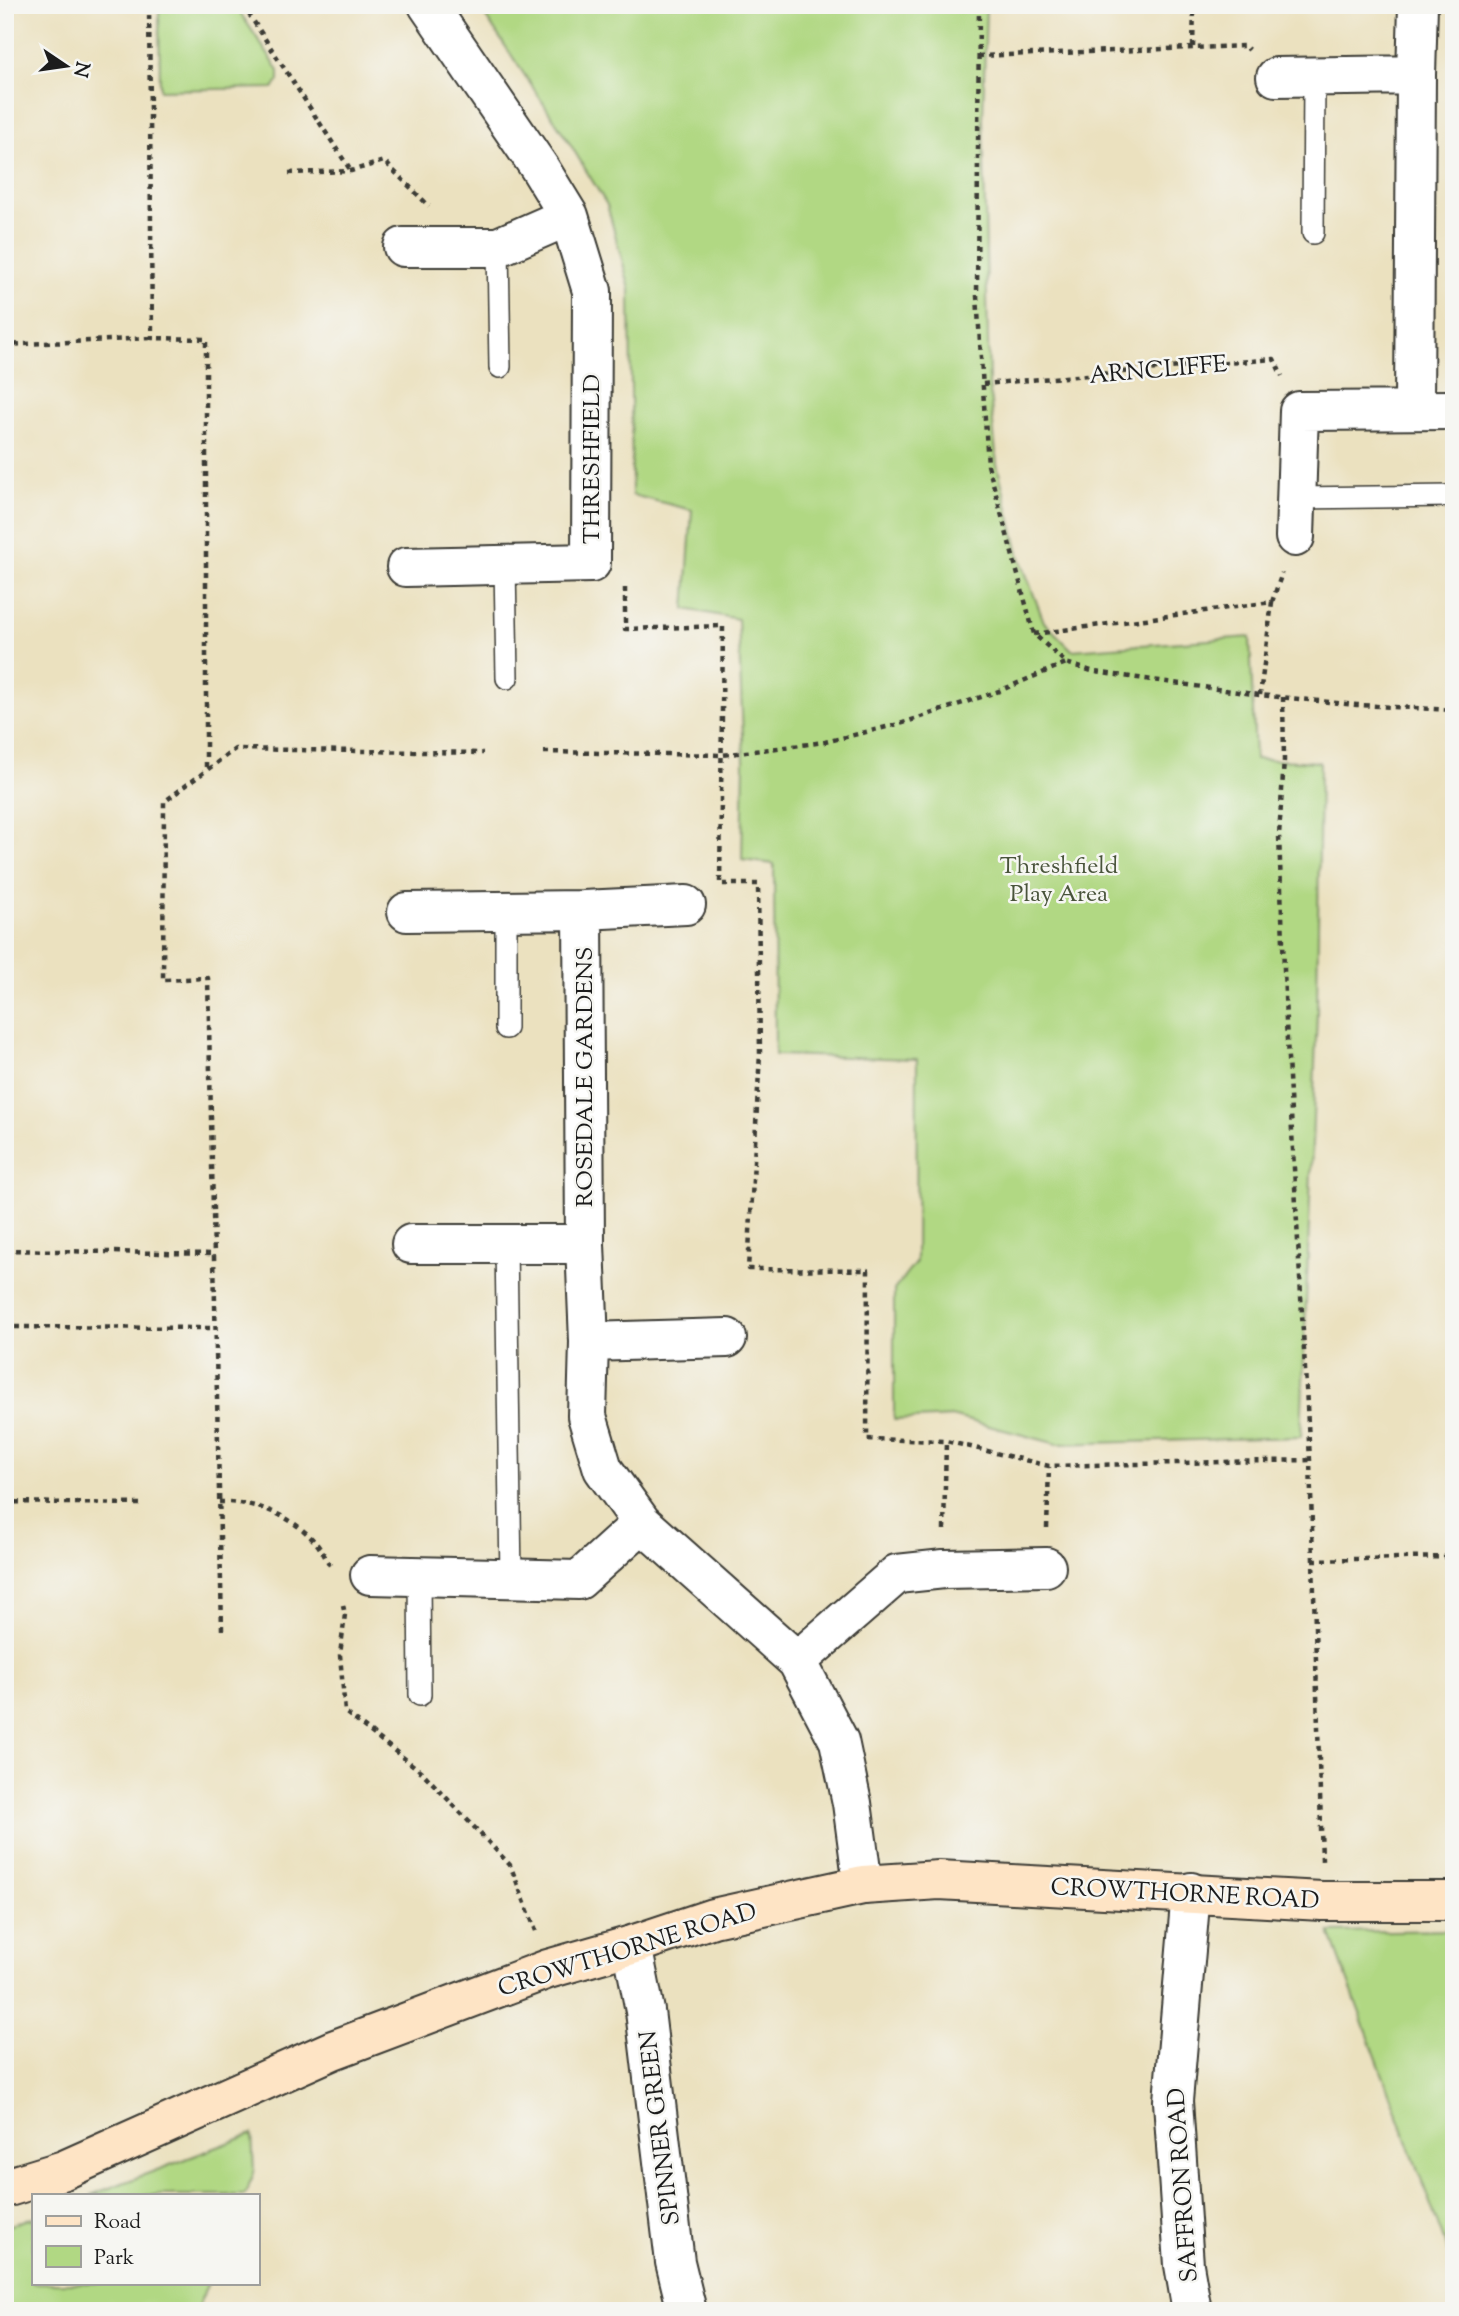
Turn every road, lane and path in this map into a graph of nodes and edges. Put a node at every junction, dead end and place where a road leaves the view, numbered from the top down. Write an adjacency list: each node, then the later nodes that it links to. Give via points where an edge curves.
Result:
1 (149, 5): 19 (path)
2 (243, 5): 13 (path)
3 (428, 5): 15 (street, THRESHFIELD)
4 (979, 5): 9 (path)
5 (1194, 5): 8 (path)
6 (1418, 5): 10 (street)
7 (1245, 46): 8 (path)
8 (1193, 47): 9 (path)
9 (978, 55): 22 (path, via 977,296)
10 (1416, 75): 12 (street); 23 (street)
11 (1276, 78): 12 (street)
12 (1314, 78): 16 (lane)
13 (351, 171): 14 (path); 18 (path, via 384,162)
14 (289, 173)
15 (569, 216): 18 (street); 29 (street, THRESHFIELD, via 592,291)
16 (1313, 233)
17 (403, 247): 18 (street)
18 (484, 247): 21 (lane)
19 (152, 338): 20 (path); 41 (path, via 206,339)
20 (5, 345)
21 (500, 367)
22 (983, 384): 25 (path, ARNCLIFFE, via 1274,359); 32 (path, via 988,465)
23 (1414, 410): 24 (street); 25 (street)
24 (1454, 410)
25 (1299, 411): 27 (street)
26 (1454, 496): 27 (lane)
27 (1296, 498): 28 (street)
28 (1295, 537)
29 (591, 563): 30 (street, THRESHFIELD); 40 (path, via 625,578 625,629 723,626)
30 (505, 565): 31 (street, THRESHFIELD); 34 (lane)
31 (406, 567)
32 (1034, 634): 33 (path); 35 (path, via 1272,602)
33 (1066, 663): 35 (path, via 1096,672); 40 (path, via 903,723 825,742)
34 (507, 678)
35 (1260, 695): 36 (path)
36 (1283, 697): 37 (path); 57 (path, via 1279,835 1285,1008)
37 (1454, 710)
38 (544, 752): 40 (path)
39 (482, 753): 41 (path, via 235,750)
40 (722, 755): 56 (path, via 720,884 758,884 760,1053 748,1269 868,1270 867,1440)
41 (206, 770): 51 (path, via 164,802 163,980 208,978)
42 (686, 905): 43 (street, ROSEDALE GARDENS)
43 (583, 910): 44 (street, ROSEDALE GARDENS); 49 (street, ROSEDALE GARDENS)
44 (506, 911): 45 (street, ROSEDALE GARDENS); 46 (lane)
45 (407, 912)
46 (506, 1028)
47 (411, 1244): 48 (street)
48 (506, 1244): 49 (street); 68 (lane)
49 (586, 1244): 55 (street, ROSEDALE GARDENS)
50 (5, 1250): 51 (path)
51 (214, 1254): 53 (path)
52 (5, 1327): 53 (path)
53 (215, 1328): 60 (path)
54 (727, 1338): 55 (street)
55 (589, 1342): 62 (street, ROSEDALE GARDENS, via 587,1416 603,1469)
56 (946, 1441): 58 (path); 65 (path)
57 (1310, 1460): 58 (path); 63 (path)
58 (1049, 1466): 64 (path)
59 (5, 1502): 61 (path)
60 (219, 1502): 66 (path, via 240,1502 275,1512); 71 (path)
61 (140, 1504)
62 (642, 1523): 68 (street, via 579,1580); 72 (street, ROSEDALE GARDENS)
63 (1312, 1560): 70 (path, via 1447,1557); 76 (path)
64 (1046, 1567): 65 (street)
65 (943, 1569): 72 (street, via 897,1574)
66 (352, 1574): 67 (street)
67 (419, 1577): 68 (street); 73 (lane)
68 (511, 1578)
69 (341, 1601): 78 (path, via 345,1614 340,1654 345,1712 423,1773 510,1865)
70 (1454, 1604)
71 (222, 1630)
72 (797, 1661): 74 (street, ROSEDALE GARDENS, via 839,1741)
73 (421, 1695)
74 (863, 1885): 75 (street, CROWTHORNE ROAD, via 939,1880); 79 (street, CROWTHORNE ROAD, via 713,1918)
75 (1191, 1892): 76 (street, CROWTHORNE ROAD); 82 (street, SAFFRON ROAD, via 1173,2101 1184,2265)
76 (1322, 1901): 77 (street, CROWTHORNE ROAD)
77 (1454, 1901)
78 (536, 1932)
79 (632, 1945): 80 (street, CROWTHORNE ROAD, via 548,1969 333,2050 64,2170); 81 (street, SPINNER GREEN, via 645,2011 675,2262)
80 (5, 2188)
81 (687, 2311)
82 (1192, 2311)

